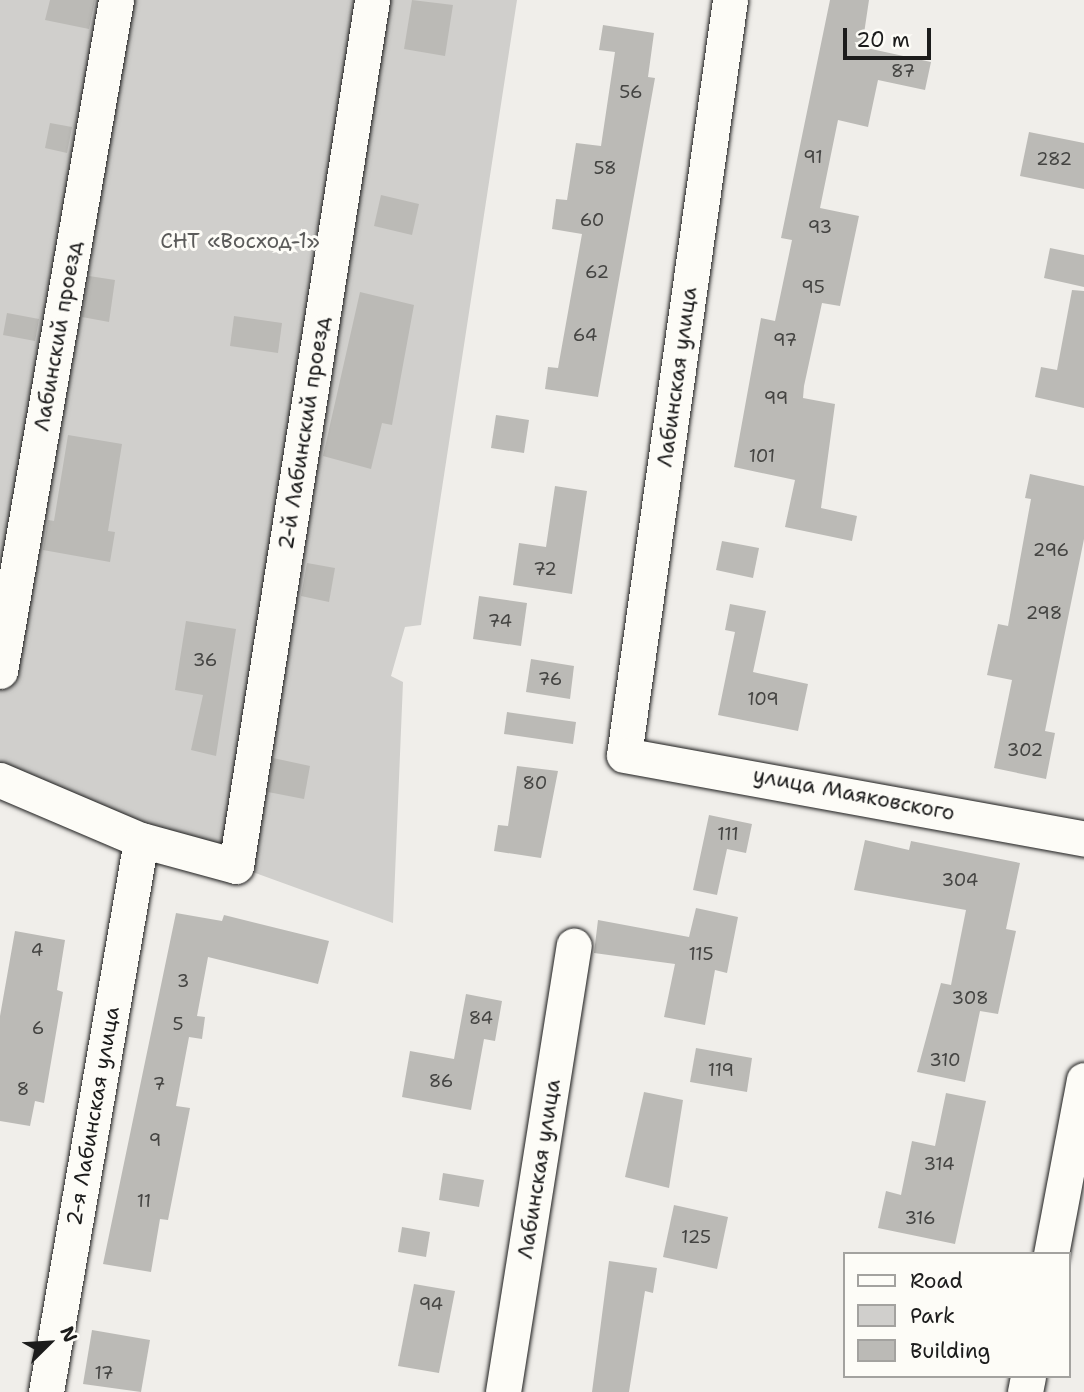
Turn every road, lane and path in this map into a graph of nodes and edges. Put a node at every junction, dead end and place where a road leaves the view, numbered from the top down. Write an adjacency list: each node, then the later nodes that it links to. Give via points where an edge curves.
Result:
1 (116, 0): 4 (street, Лабинский проезд)
2 (372, 0): 8 (street, 2-й Лабинский проезд, via 236,866)
3 (730, 0): 5 (street, Лабинская улица)
4 (0, 671)
5 (624, 755): 7 (street, улица Маяковского)
6 (0, 780): 8 (street)
7 (1084, 839)
8 (141, 841): 12 (street, 2-я Лабинская улица)
9 (574, 946): 13 (street, Лабинская улица)
10 (1084, 1080): 11 (street)
11 (1051, 1252)
12 (46, 1392)
13 (503, 1392)

